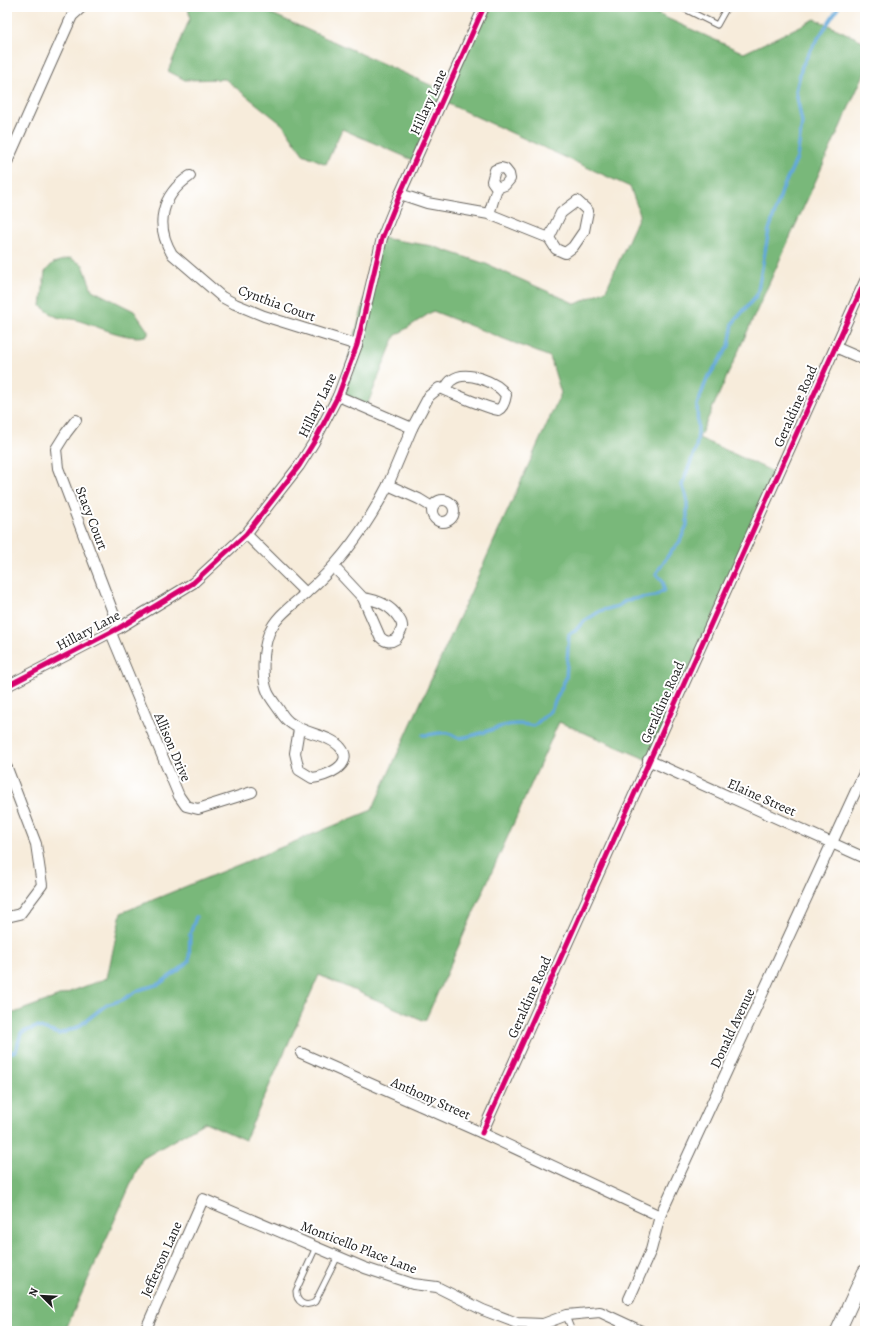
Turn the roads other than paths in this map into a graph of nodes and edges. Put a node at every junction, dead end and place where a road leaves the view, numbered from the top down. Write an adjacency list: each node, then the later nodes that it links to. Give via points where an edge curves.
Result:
1 (82, 7): 5 (street, via 72,16)
2 (484, 7): 8 (street, Hillary Lane)
3 (681, 7): 4 (lane, via 717,25)
4 (728, 7)
5 (7, 162)
6 (190, 176): 12 (street, Cynthia Court, via 181,182 166,204 162,224 167,246 172,254 222,297 235,304 264,316)
7 (497, 188): 9 (street)
8 (400, 194): 9 (street, via 427,203); 12 (street, Hillary Lane, via 382,238)
9 (489, 214): 10 (street)
10 (549, 238): 10 (street, via 556,249 565,253 573,247 584,231 588,211 577,201 561,214)
11 (865, 280): 13 (street, Geraldine Road)
12 (357, 345): 16 (street, Hillary Lane)
13 (835, 347): 14 (street); 28 (street, Geraldine Road)
14 (865, 360)
15 (445, 390): 15 (street, via 451,380 468,376 498,387 506,395 503,405 498,410); 18 (street, via 439,388 429,396)
16 (338, 396): 18 (street); 21 (street, Hillary Lane, via 299,466)
17 (76, 420): 25 (street, Stacy Court, via 56,449 58,468)
18 (412, 428): 19 (street)
19 (388, 485): 20 (street); 22 (street, via 375,512)
20 (432, 507)
21 (246, 534): 23 (street); 25 (street, Hillary Lane, via 193,583)
22 (334, 567): 23 (street); 24 (street)
23 (306, 593): 27 (street, via 280,616 269,632 264,664 267,692 286,719)
24 (363, 598): 24 (street, via 380,637 388,642 396,639 402,629 402,623 395,612 378,602)
25 (115, 630): 26 (street, Hillary Lane); 31 (street, Allison Drive, via 179,796 186,806 198,810)
26 (7, 686)
27 (299, 729): 27 (street, via 295,753 299,770 312,778 339,769 344,759 341,748 325,738)
28 (648, 760): 32 (street, Elaine Street); 36 (street, Geraldine Road)
29 (7, 768): 34 (street, via 36,844 42,885 20,914)
30 (865, 771): 32 (street, Donald Avenue)
31 (252, 792)
32 (833, 844): 33 (street, Elaine Street); 38 (street, Donald Avenue)
33 (865, 858)
34 (7, 917)
35 (301, 1053): 36 (street, Anthony Street)
36 (482, 1133): 38 (street, Anthony Street)
37 (204, 1199): 39 (street, Monticello Place Lane); 45 (street, Jefferson Lane)
38 (660, 1216): 42 (street, Donald Avenue, via 651,1250)
39 (316, 1247): 40 (street, Monticello Place Lane); 40 (lane, via 296,1291 298,1300 305,1304 315,1302)
40 (338, 1256): 44 (street, Monticello Place Lane, via 414,1284 437,1286 483,1310 517,1323)
41 (865, 1272): 48 (main road)
42 (629, 1299)
43 (566, 1316): 44 (street, Monticello Place Lane); 46 (lane); 47 (street, Monticello Place Lane, via 600,1312)
44 (539, 1327)
45 (144, 1331)
46 (572, 1331)
47 (642, 1331)
48 (838, 1331)

